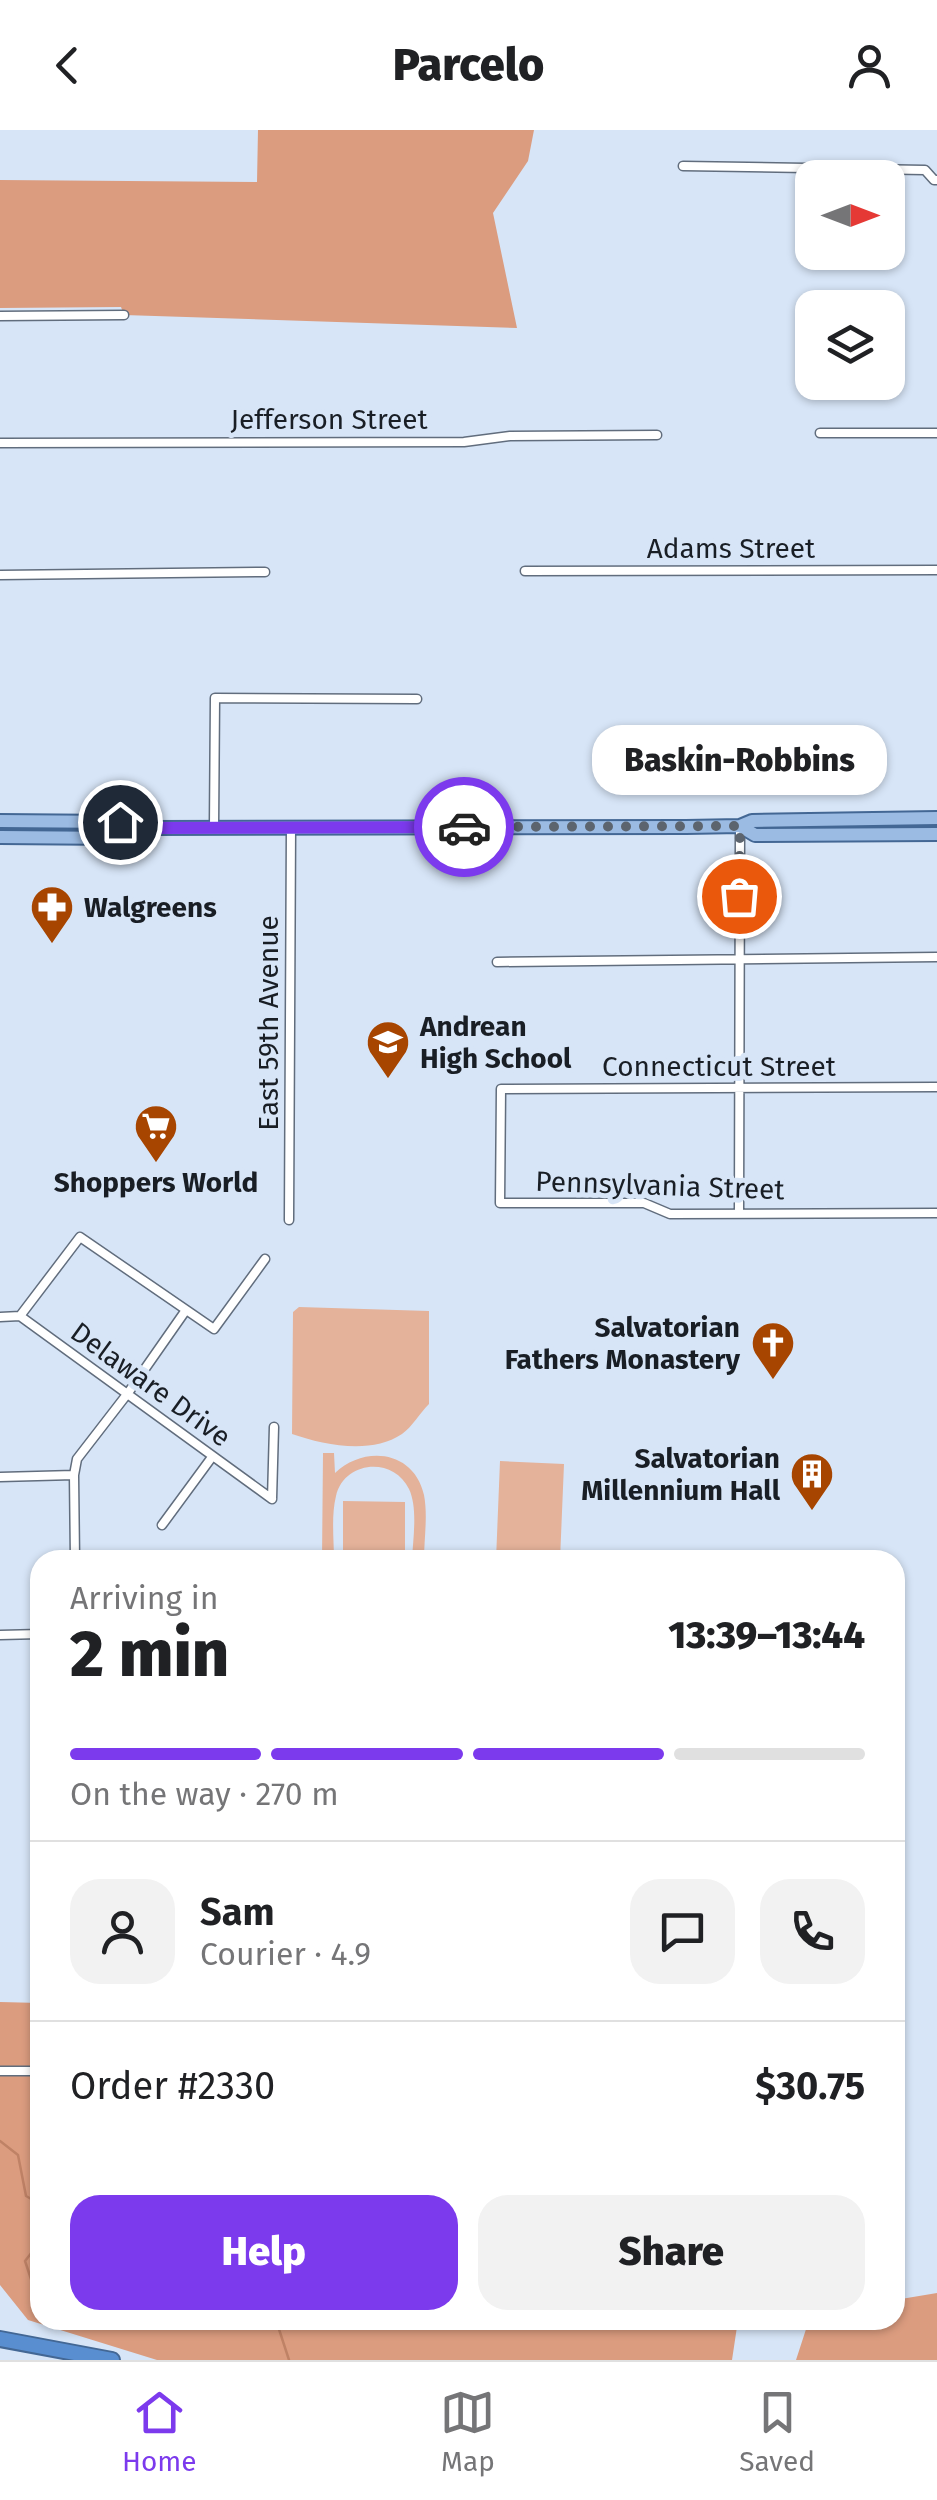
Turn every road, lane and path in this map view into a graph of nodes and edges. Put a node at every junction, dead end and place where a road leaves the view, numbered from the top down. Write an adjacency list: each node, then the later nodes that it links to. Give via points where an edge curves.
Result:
1 (684, 166): 2 (street, via 924,170)
2 (936, 180)
3 (124, 315): 4 (street)
4 (0, 316)
5 (820, 433): 6 (street)
6 (937, 433)
7 (657, 436): 8 (street, Jefferson Street)
8 (0, 443)
9 (937, 570): 10 (street, Adams Street)
10 (524, 571)
11 (266, 572): 12 (street)
12 (0, 575)
13 (416, 699): 19 (street, via 216,698)
14 (937, 818): 16 (main road)
15 (0, 822): 18 (main road)
16 (740, 826): 17 (main road); 20 (main road, via 755,835); 23 (street)
17 (291, 827): 19 (main road); 30 (street, East 59th Avenue)
18 (152, 828): 19 (main road); 21 (main road, via 119,838)
19 (214, 828)
20 (937, 834)
21 (0, 837)
22 (937, 957): 23 (street)
23 (739, 959): 24 (street); 25 (street)
24 (497, 962)
25 (738, 1088): 26 (street, Connecticut Street); 27 (street, Connecticut Street, via 501,1089); 28 (street)
26 (937, 1088)
27 (500, 1203): 28 (street, Pennsylvania Street, via 644,1203 670,1214)
28 (738, 1213): 29 (street, Pennsylvania Street)
29 (937, 1213)
30 (289, 1220)
31 (265, 1259): 32 (street, via 214,1328)
32 (186, 1310): 33 (street, via 80,1237); 35 (street)
33 (20, 1316): 34 (street); 35 (street, Delaware Drive)
34 (0, 1317)
35 (128, 1393): 37 (street, Delaware Drive); 38 (street, via 77,1459)
36 (274, 1427): 37 (street, Delaware Drive, via 272,1499)
37 (212, 1456): 40 (street)
38 (74, 1475): 39 (street); 41 (street)
39 (0, 1477)
40 (162, 1525)
41 (75, 1550)
42 (30, 1634): 43 (street)
43 (0, 1635)
44 (0, 2071): 45 (street)
45 (30, 2071)
46 (0, 2328): 48 (highway)
47 (0, 2339): 48 (highway)
48 (21, 2342): 49 (highway)
49 (112, 2360)

